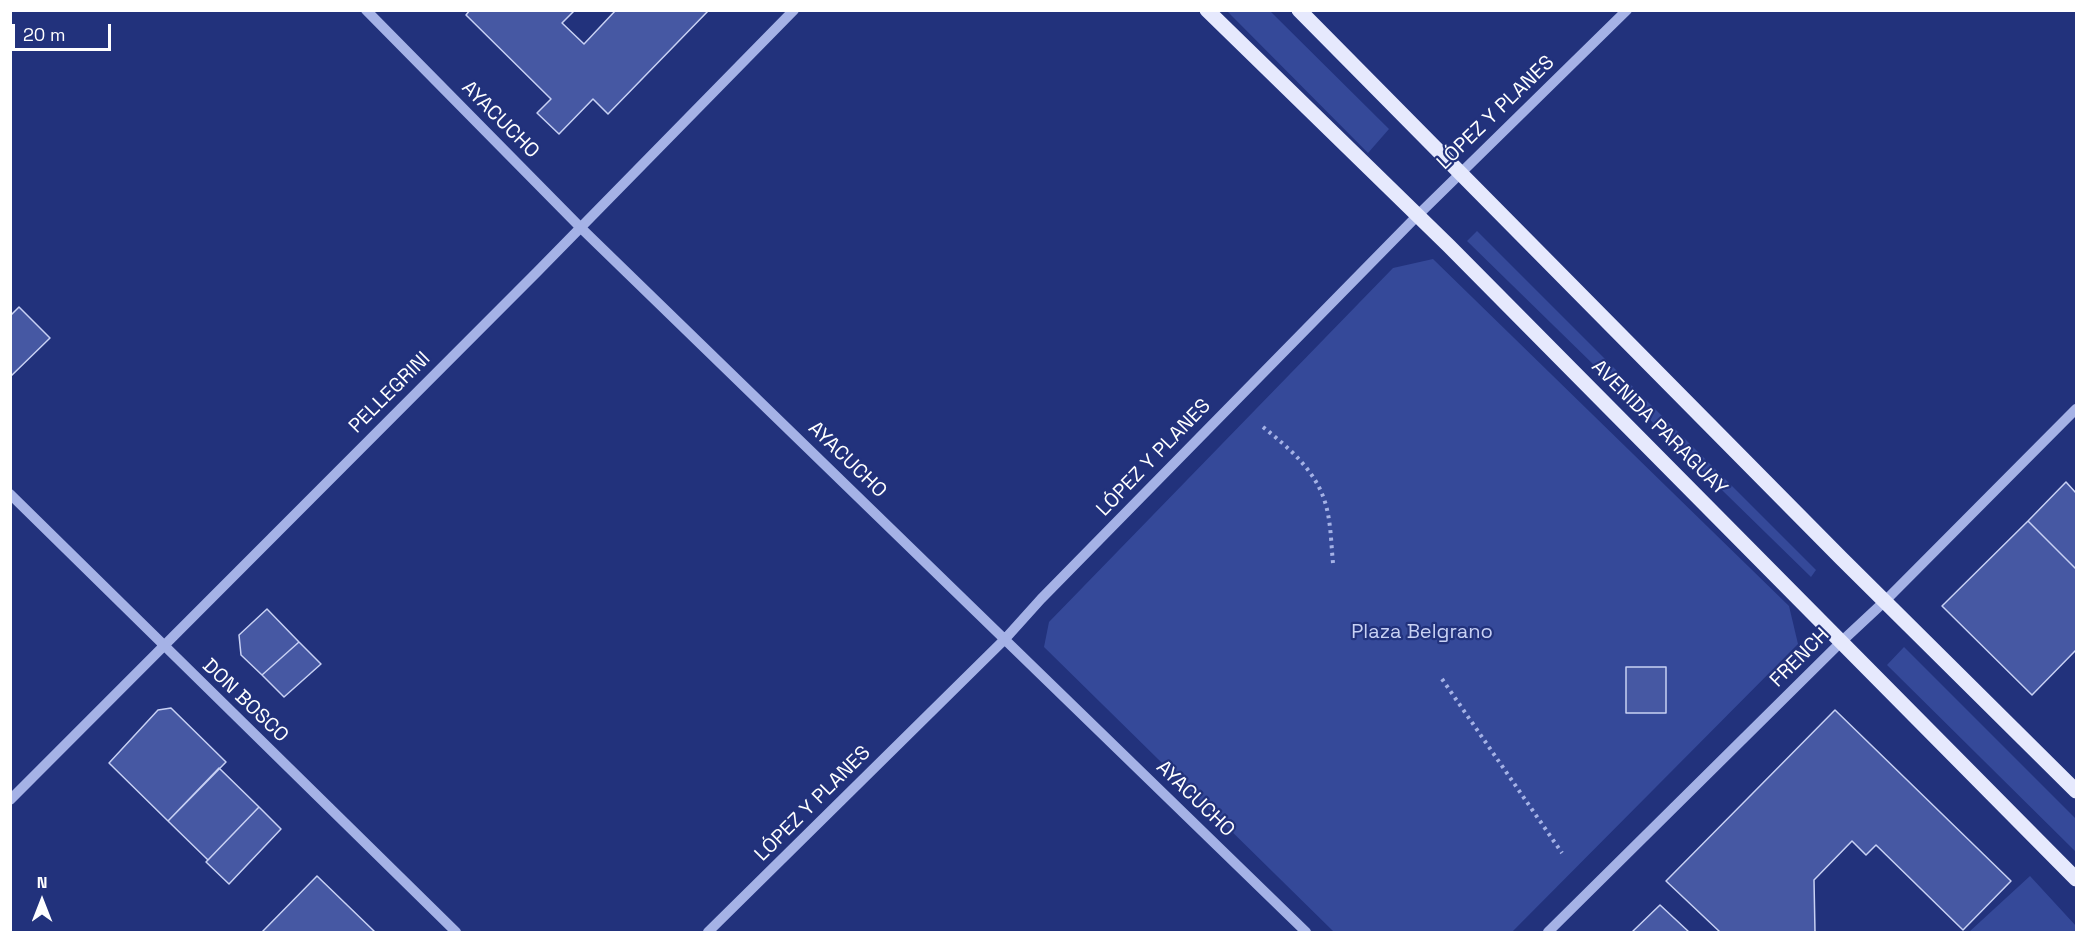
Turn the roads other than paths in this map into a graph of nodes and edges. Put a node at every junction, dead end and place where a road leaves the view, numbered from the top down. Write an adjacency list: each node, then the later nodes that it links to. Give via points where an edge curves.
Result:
1 (366, 10): 8 (street, AYACUCHO)
2 (794, 10): 8 (street, PELLEGRINI)
3 (1207, 10): 7 (main road, AVENIDA PARAGUAY)
4 (1299, 10): 6 (main road, AVENIDA PARAGUAY)
5 (1627, 10): 6 (street, LÓPEZ Y PLANES)
6 (1460, 173): 7 (street, LÓPEZ Y PLANES); 11 (main road, AVENIDA PARAGUAY)
7 (1418, 215): 12 (street, LÓPEZ Y PLANES); 13 (main road, AVENIDA PARAGUAY)
8 (581, 228): 12 (street, AYACUCHO); 14 (street, PELLEGRINI)
9 (2076, 409): 11 (street, FRENCH)
10 (10, 494): 14 (street, DON BOSCO)
11 (1885, 602): 13 (street, FRENCH); 15 (main road, AVENIDA PARAGUAY)
12 (1005, 639): 19 (street, LÓPEZ Y PLANES); 20 (street, AYACUCHO)
13 (1841, 642): 17 (main road, AVENIDA PARAGUAY); 21 (street, FRENCH)
14 (163, 646): 16 (street, PELLEGRINI); 18 (street, DON BOSCO)
15 (2076, 791)
16 (10, 800)
17 (2076, 879)
18 (456, 933)
19 (708, 933)
20 (1306, 933)
21 (1548, 933)

